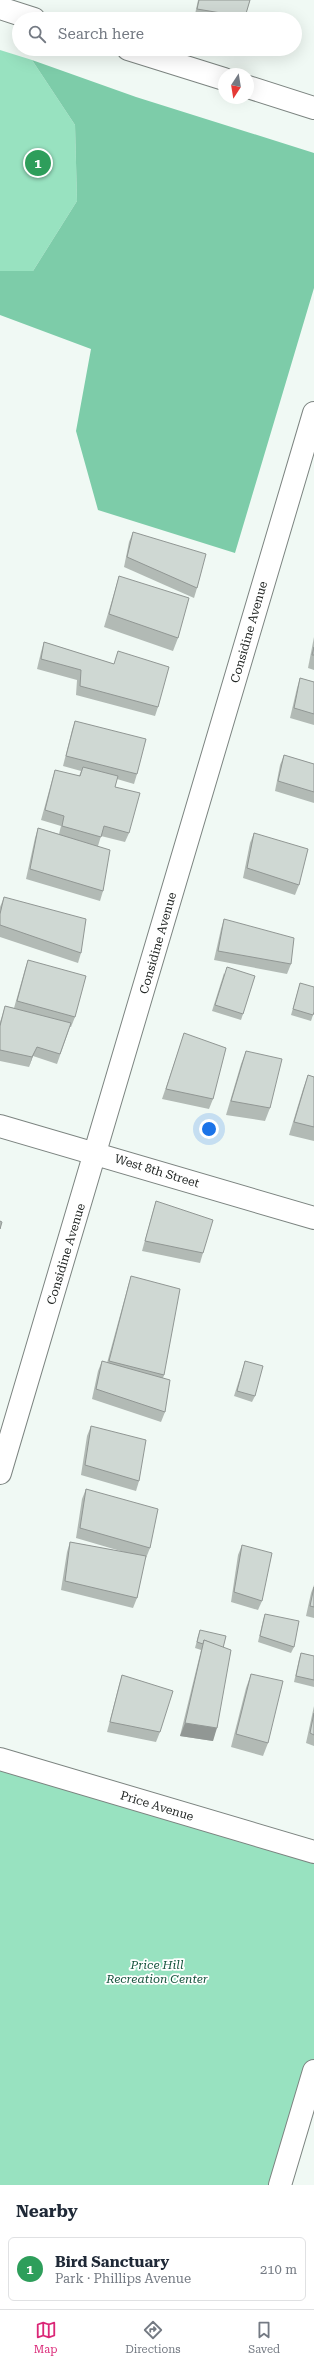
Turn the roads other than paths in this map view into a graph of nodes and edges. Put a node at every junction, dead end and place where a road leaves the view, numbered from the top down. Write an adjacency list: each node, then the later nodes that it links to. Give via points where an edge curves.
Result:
1 (0, 8): 2 (street)
2 (12, 12)
3 (150, 56): 4 (street)
4 (218, 77)
5 (254, 89): 6 (street)
6 (314, 108)
7 (314, 413): 9 (street, Considine Avenue)
8 (0, 1126): 9 (street, West 8th Street)
9 (96, 1153): 10 (street, West 8th Street); 11 (street, Considine Avenue)
10 (314, 1218)
11 (0, 1473)
12 (0, 1759): 13 (street, Price Avenue)
13 (314, 1852)
14 (314, 2071): 15 (street)
15 (280, 2185)

